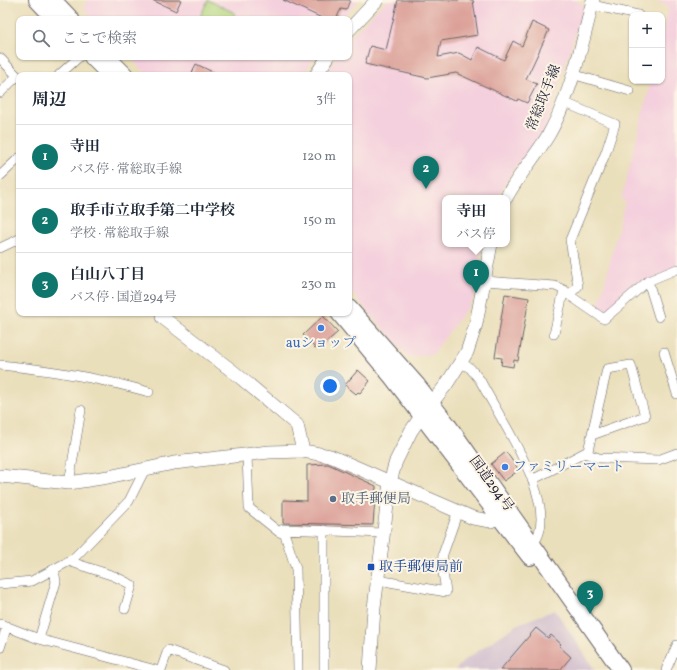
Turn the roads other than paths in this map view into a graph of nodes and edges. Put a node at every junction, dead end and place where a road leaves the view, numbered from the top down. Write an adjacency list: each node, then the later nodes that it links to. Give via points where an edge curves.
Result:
1 (38, 0): 6 (highway)
2 (53, 0): 7 (highway)
3 (376, 0): 8 (street)
4 (593, 3): 5 (street); 18 (street, 常総取手線)
5 (629, 13)
6 (52, 16)
7 (68, 16)
8 (352, 27)
9 (0, 58): 19 (street)
10 (76, 60): 14 (street)
11 (95, 60): 15 (highway)
12 (110, 60): 16 (highway)
13 (326, 60): 17 (street)
14 (62, 72)
15 (107, 72)
16 (122, 72)
17 (318, 72)
18 (572, 74): 21 (street); 23 (street, 常総取手線)
19 (16, 75)
20 (16, 79): 22 (street)
21 (630, 91)
22 (0, 93)
23 (563, 102): 26 (street, 常総取手線, via 549,134); 33 (street, via 616,124 570,240 578,286)
24 (16, 161): 25 (street)
25 (0, 176)
26 (508, 195)
27 (16, 240): 28 (street)
28 (1, 245)
29 (491, 247): 31 (street)
30 (677, 269): 32 (street)
31 (485, 281): 33 (street, via 555,286); 40 (street, via 471,343)
32 (648, 281): 33 (street, via 604,319); 37 (street)
33 (567, 292): 38 (street)
34 (352, 312): 44 (highway, 国道294号)
35 (164, 316): 47 (street, via 298,425)
36 (342, 316): 44 (highway, 国道294号)
37 (659, 316)
38 (554, 334)
39 (664, 352): 43 (street)
40 (461, 363): 44 (street); 53 (street, via 477,375 527,465)
41 (0, 365): 42 (street, via 110,381)
42 (149, 392)
43 (677, 394)
44 (426, 409): 54 (street, via 402,447); 57 (highway, 国道294号); 61 (highway, 国道294号)
45 (81, 410): 55 (street)
46 (592, 435): 46 (street, via 607,369 631,365 646,416); 48 (street, via 588,451)
47 (303, 451): 50 (street); 54 (street, via 330,456)
48 (584, 453): 49 (street, via 599,458 658,460); 53 (street)
49 (677, 453)
50 (247, 454): 51 (street); 60 (street, via 249,508)
51 (145, 469): 55 (street, via 108,478); 62 (street, via 129,500 73,559)
52 (0, 476): 55 (street)
53 (532, 480): 61 (street, via 538,495 542,523 537,539)
54 (390, 482): 56 (street); 59 (street)
55 (69, 483)
56 (458, 511): 57 (street, via 481,520 491,521); 64 (street, via 443,554 446,592)
57 (499, 517): 61 (highway, 国道294号)
58 (324, 530): 59 (street); 60 (street, via 283,529); 77 (street)
59 (383, 533): 64 (street)
60 (285, 534): 76 (street, via 296,569)
61 (529, 548): 79 (highway, 国道294号); 80 (highway, 国道294号)
62 (68, 561): 63 (street); 66 (street, via 114,576 132,585)
63 (54, 569): 65 (street, via 32,581); 68 (street, via 56,582)
64 (378, 580): 78 (street)
65 (0, 584)
66 (126, 609)
67 (3, 625): 68 (street); 70 (street)
68 (39, 639): 71 (street)
69 (677, 645): 81 (street)
70 (0, 648)
71 (125, 662): 72 (street); 73 (street)
72 (120, 670)
73 (156, 670)
74 (161, 670): 75 (street, via 168,650)
75 (224, 670)
76 (298, 670)
77 (324, 670)
78 (370, 670)
79 (609, 670)
80 (621, 670)
81 (666, 670)

